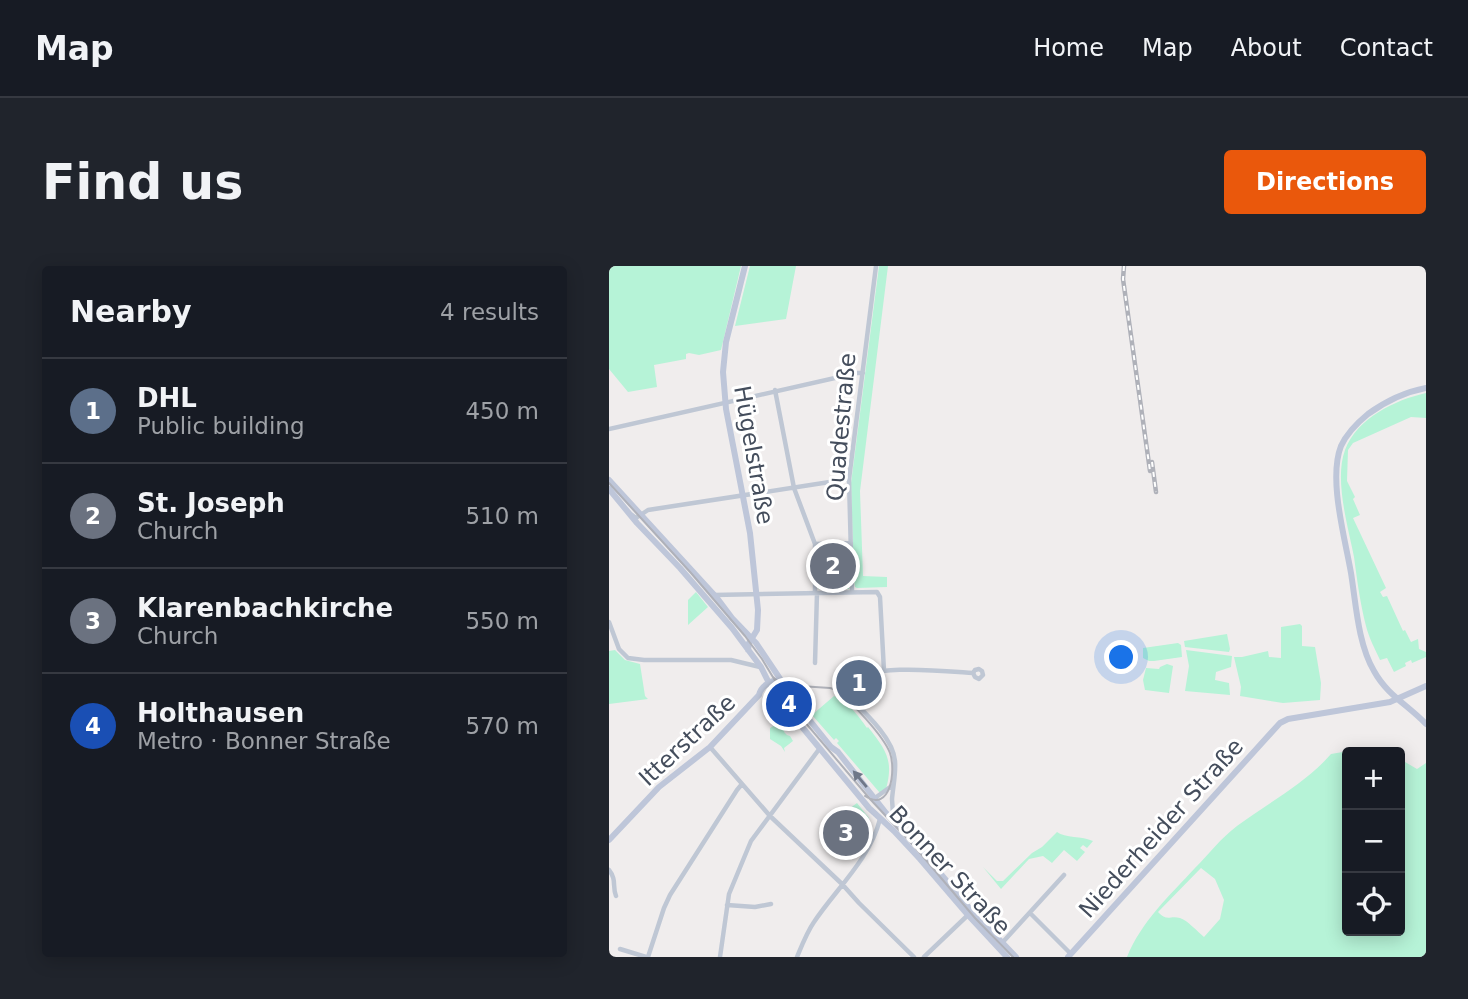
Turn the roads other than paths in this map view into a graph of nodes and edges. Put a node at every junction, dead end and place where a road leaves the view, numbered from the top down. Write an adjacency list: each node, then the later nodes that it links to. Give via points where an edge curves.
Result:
1 (745, 266): 6 (main road, Hügelstraße, via 725,351)
2 (876, 266): 3 (street, Quadestraße)
3 (863, 373): 5 (street); 8 (street, Quadestraße)
4 (1426, 388): 37 (main road, via 1395,398 1365,416 1344,439 1338,456 1338,497 1364,648)
5 (775, 390): 6 (street); 10 (street)
6 (725, 402): 7 (street); 12 (main road, Hügelstraße)
7 (609, 429)
8 (849, 479): 10 (street); 17 (street, Quadestraße)
9 (609, 480): 14 (main road, Bonner Straße)
10 (794, 488): 12 (street); 18 (street)
11 (609, 489): 13 (main road, Bonner Straße)
12 (743, 496): 14 (street); 24 (main road, Hügelstraße)
13 (628, 513): 14 (street, via 636,518); 15 (main road, Bonner Straße)
14 (640, 515): 16 (main road, Bonner Straße)
15 (643, 529): 16 (main road, via 647,525); 19 (main road, Bonner Straße)
16 (654, 529): 22 (main road, Bonner Straße)
17 (851, 543): 18 (street); 20 (street, Quadestraße)
18 (815, 544): 21 (street)
19 (701, 592): 22 (main road); 28 (main road, Bonner Straße)
20 (852, 592): 21 (street); 32 (street, via 874,591 880,597)
21 (816, 593): 24 (street); 30 (street)
22 (713, 595): 23 (street); 25 (main road, Bonner Straße)
23 (724, 595): 24 (street); 25 (street)
24 (756, 595): 27 (main road, Hügelstraße, via 758,627)
25 (721, 603): 27 (main road, Bonner Straße)
26 (609, 622): 29 (street, via 619,649 628,658)
27 (752, 638): 28 (main road, Hügelstraße); 34 (main road, Bonner Straße)
28 (750, 652): 29 (street); 31 (main road, Bonner Straße)
29 (744, 663): 31 (street)
30 (815, 663)
31 (761, 667): 35 (main road, Bonner Straße)
32 (884, 671): 33 (street); 50 (street, Bonner Straße, via 839,682 890,743 895,763)
33 (974, 673)
34 (782, 682): 35 (main road); 47 (main road, Bonner Straße)
35 (769, 683): 38 (main road, Bonner Straße); 40 (main road, Itterstraße)
36 (1426, 686): 39 (main road)
37 (1384, 687): 41 (main road); 42 (main road, via 1385,698)
38 (774, 693): 40 (main road, Itterstraße); 46 (main road, Bonner Straße)
39 (1411, 693): 41 (main road); 43 (main road, via 1407,699)
40 (759, 695): 45 (main road, Itterstraße)
41 (1396, 699): 42 (main road); 43 (main road)
42 (1377, 704): 69 (main road, Niederheider Straße, via 1280,723)
43 (1410, 709): 44 (main road)
44 (1426, 724)
45 (711, 747): 49 (street); 58 (main road, Itterstraße, via 659,787)
46 (820, 748): 48 (main road, Bonner Straße); 55 (street)
47 (840, 756): 48 (main road, via 832,754); 51 (main road, Bonner Straße, one-way to 47)
48 (829, 760): 53 (main road, Bonner Straße)
49 (743, 784): 55 (street); 70 (street, via 670,895)
50 (893, 785): 51 (street, Bonner Straße); 52 (street, Bonner Straße)
51 (875, 798): 54 (main road, Bonner Straße)
52 (892, 802): 54 (street, Bonner Straße); 57 (street, Bonner Straße)
53 (868, 805): 54 (street, Bonner Straße); 56 (main road, Bonner Straße)
54 (883, 808): 57 (main road, Bonner Straße)
55 (770, 816): 61 (street); 64 (street, via 751,841)
56 (880, 819): 61 (street); 65 (main road, Bonner Straße)
57 (895, 822): 65 (main road, Bonner Straße)
58 (609, 840)
59 (609, 870): 62 (street)
60 (1064, 875): 66 (street)
61 (842, 884): 72 (street, via 814,921); 73 (street)
62 (616, 897)
63 (771, 904): 64 (street)
64 (727, 905): 71 (street)
65 (968, 912): 67 (main road, Bonner Straße); 74 (street); 75 (main road, Bonner Straße)
66 (1030, 913): 67 (street); 69 (street)
67 (1002, 943): 76 (main road, Bonner Straße)
68 (620, 949): 70 (street)
69 (1070, 956)
70 (647, 957)
71 (720, 957)
72 (797, 957)
73 (914, 957)
74 (924, 957)
75 (1007, 957)
76 (1016, 957)

